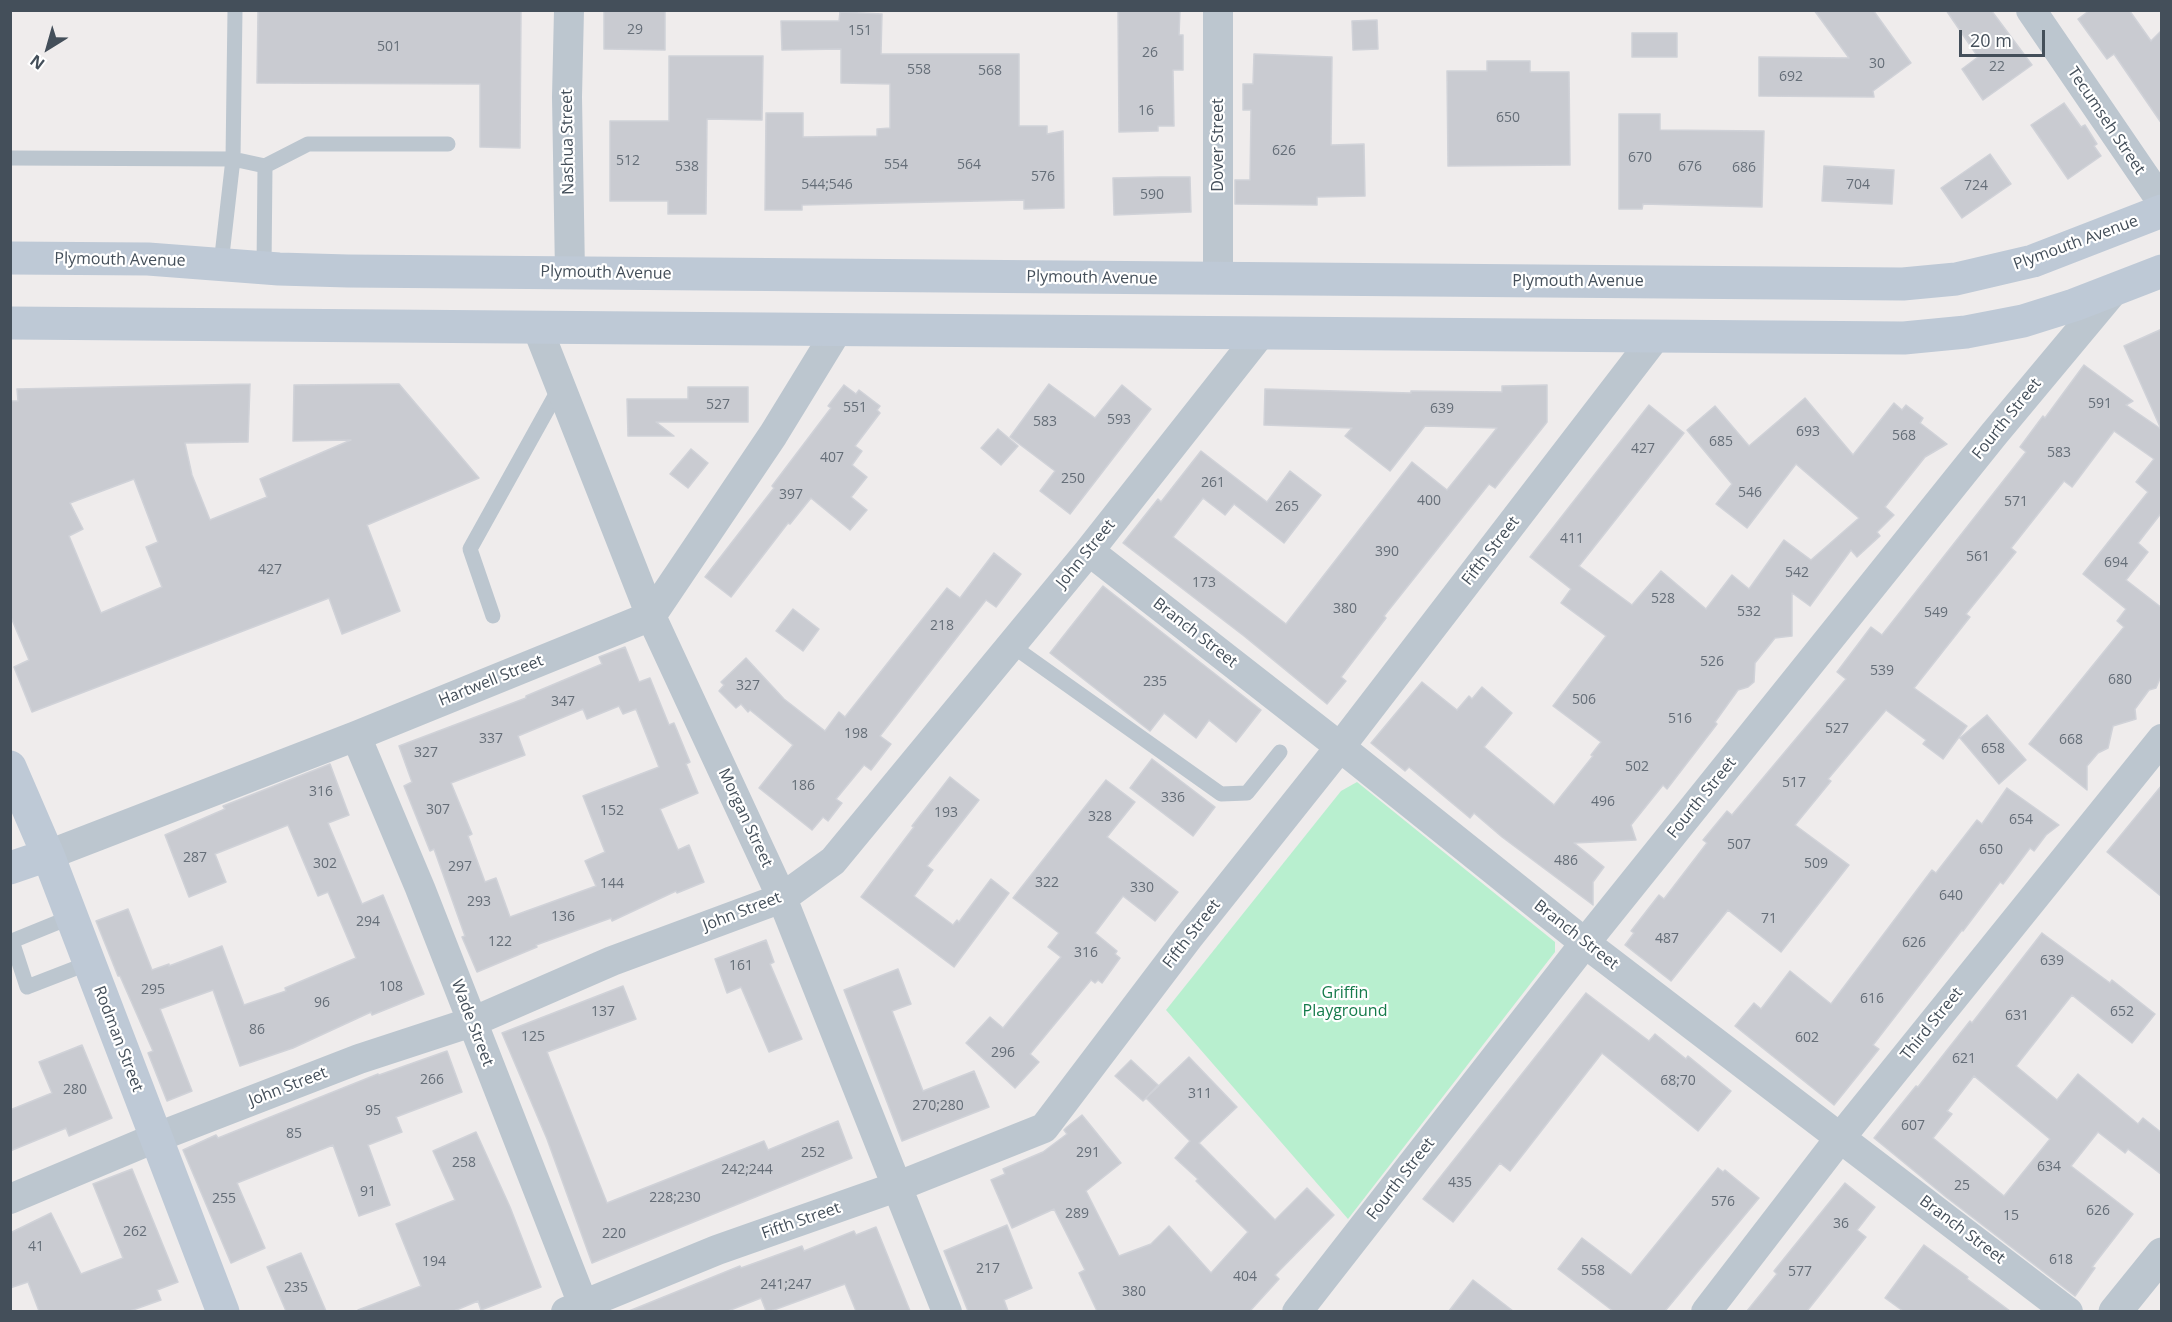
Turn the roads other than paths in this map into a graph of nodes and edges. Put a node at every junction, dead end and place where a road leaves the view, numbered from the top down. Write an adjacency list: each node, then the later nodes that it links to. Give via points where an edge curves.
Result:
1 (235, 10): 7 (lane)
2 (569, 10): 15 (street, Nashua Street)
3 (1218, 10): 16 (street, Dover Street)
4 (2031, 10): 9 (street, Tecumseh Street)
5 (448, 144): 8 (lane, via 308,144)
6 (10, 158): 7 (lane)
7 (233, 159): 8 (lane); 12 (lane)
8 (265, 166): 13 (lane)
9 (2162, 202)
10 (2162, 211): 16 (main road, Plymouth Avenue, via 2033,261 1929,282)
11 (10, 258): 12 (main road, Plymouth Avenue)
12 (221, 264): 13 (main road, Plymouth Avenue)
13 (264, 268): 15 (main road, Plymouth Avenue)
14 (2162, 272): 17 (main road)
15 (570, 273): 16 (main road, Plymouth Avenue)
16 (1218, 279)
17 (2115, 290): 22 (main road, via 2023,321 1936,336); 37 (street, Fourth Street, via 1994,434)
18 (10, 322): 19 (main road)
19 (537, 327): 20 (main road); 23 (street, Morgan Street)
20 (838, 329): 21 (main road); 26 (street, via 773,435)
21 (1261, 333): 22 (main road); 24 (street, John Street)
22 (1656, 336): 30 (street, Fifth Street)
23 (560, 387): 25 (lane, via 470,549); 26 (street, Morgan Street)
24 (1089, 551): 27 (street, John Street); 30 (street, Branch Street)
25 (493, 616)
26 (651, 616): 28 (street, Hartwell Street); 35 (street, Morgan Street)
27 (1011, 645): 31 (lane, via 1221,794 1247,793); 35 (street, John Street, via 833,861)
28 (356, 736): 33 (street, Hartwell Street); 39 (street, Wade Street)
29 (2162, 739): 41 (street, Third Street)
30 (1341, 747): 37 (street, Branch Street); 42 (street, Fifth Street, via 1188,938 1044,1128)
31 (1280, 752)
32 (10, 767): 33 (main road, Rodman Street)
33 (48, 855): 34 (main road, Hartwell Street); 36 (main road, Rodman Street)
34 (10, 868)
35 (782, 898): 39 (street, John Street, via 612,961); 42 (street, Morgan Street)
36 (71, 917): 38 (main road, Rodman Street); 38 (lane, via 12,941 27,987)
37 (1585, 943): 41 (street, Branch Street); 48 (street, Fourth Street)
38 (89, 963): 40 (main road, Rodman Street)
39 (472, 1022): 40 (street, John Street, via 359,1059); 45 (street, Wade Street)
40 (155, 1138): 43 (street, John Street); 46 (main road, Rodman Street)
41 (1840, 1138): 49 (street, Third Street); 50 (street, Branch Street)
42 (897, 1187): 45 (street, Fifth Street, via 717,1250); 47 (street, Morgan Street)
43 (10, 1198)
44 (2162, 1254): 51 (street)
45 (579, 1309)
46 (223, 1311)
47 (946, 1311)
48 (1297, 1311)
49 (1706, 1311)
50 (2068, 1311)
51 (2115, 1311)

